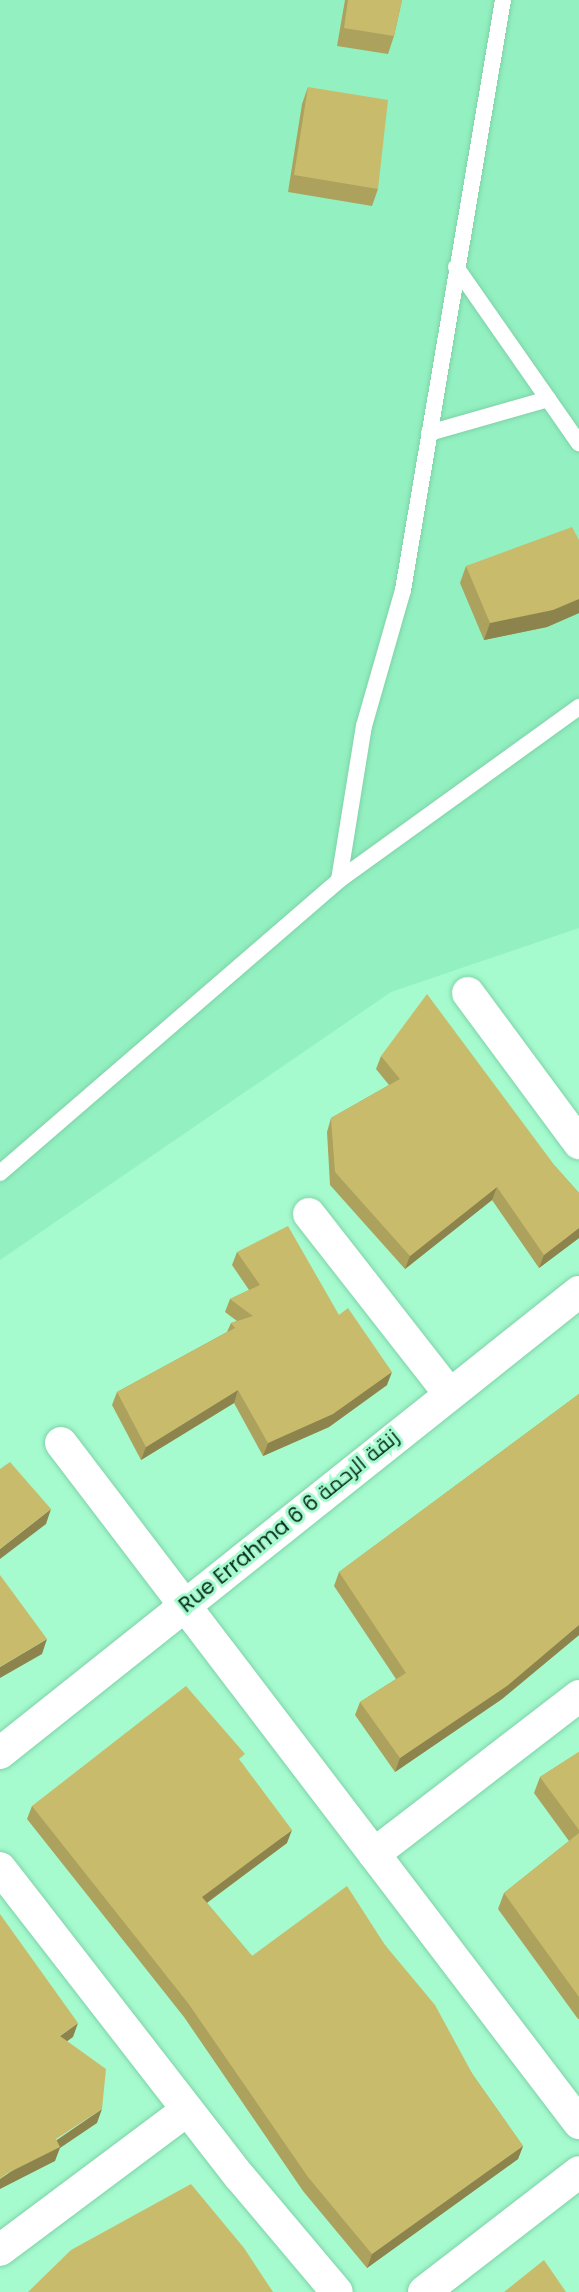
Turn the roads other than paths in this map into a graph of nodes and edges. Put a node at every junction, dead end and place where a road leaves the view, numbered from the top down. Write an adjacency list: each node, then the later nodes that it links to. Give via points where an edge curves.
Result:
1 (503, 0): 2 (lane)
2 (456, 267): 3 (lane); 4 (lane)
3 (548, 399): 4 (lane); 5 (lane)
4 (429, 433): 7 (lane, via 402,590 351,789)
5 (579, 443)
6 (579, 707): 7 (lane)
7 (339, 880): 10 (lane)
8 (468, 993): 9 (street)
9 (579, 1143)
10 (0, 1173)
11 (309, 1214): 13 (street)
12 (579, 1292): 13 (street, Rue Errahma 6 6 زنقة الرحمة)
13 (449, 1393): 15 (street, Rue Errahma 6 6 زنقة الرحمة)
14 (61, 1443): 15 (street)
15 (185, 1605): 17 (street, Rue Errahma 6 6 زنقة الرحمة); 18 (street)
16 (579, 1696): 18 (street)
17 (0, 1752)
18 (374, 1854): 21 (street)
19 (0, 1868): 20 (street)
20 (187, 2110): 23 (street); 24 (street)
21 (579, 2123)
22 (579, 2172): 25 (street)
23 (0, 2250)
24 (337, 2292)
25 (424, 2292)

